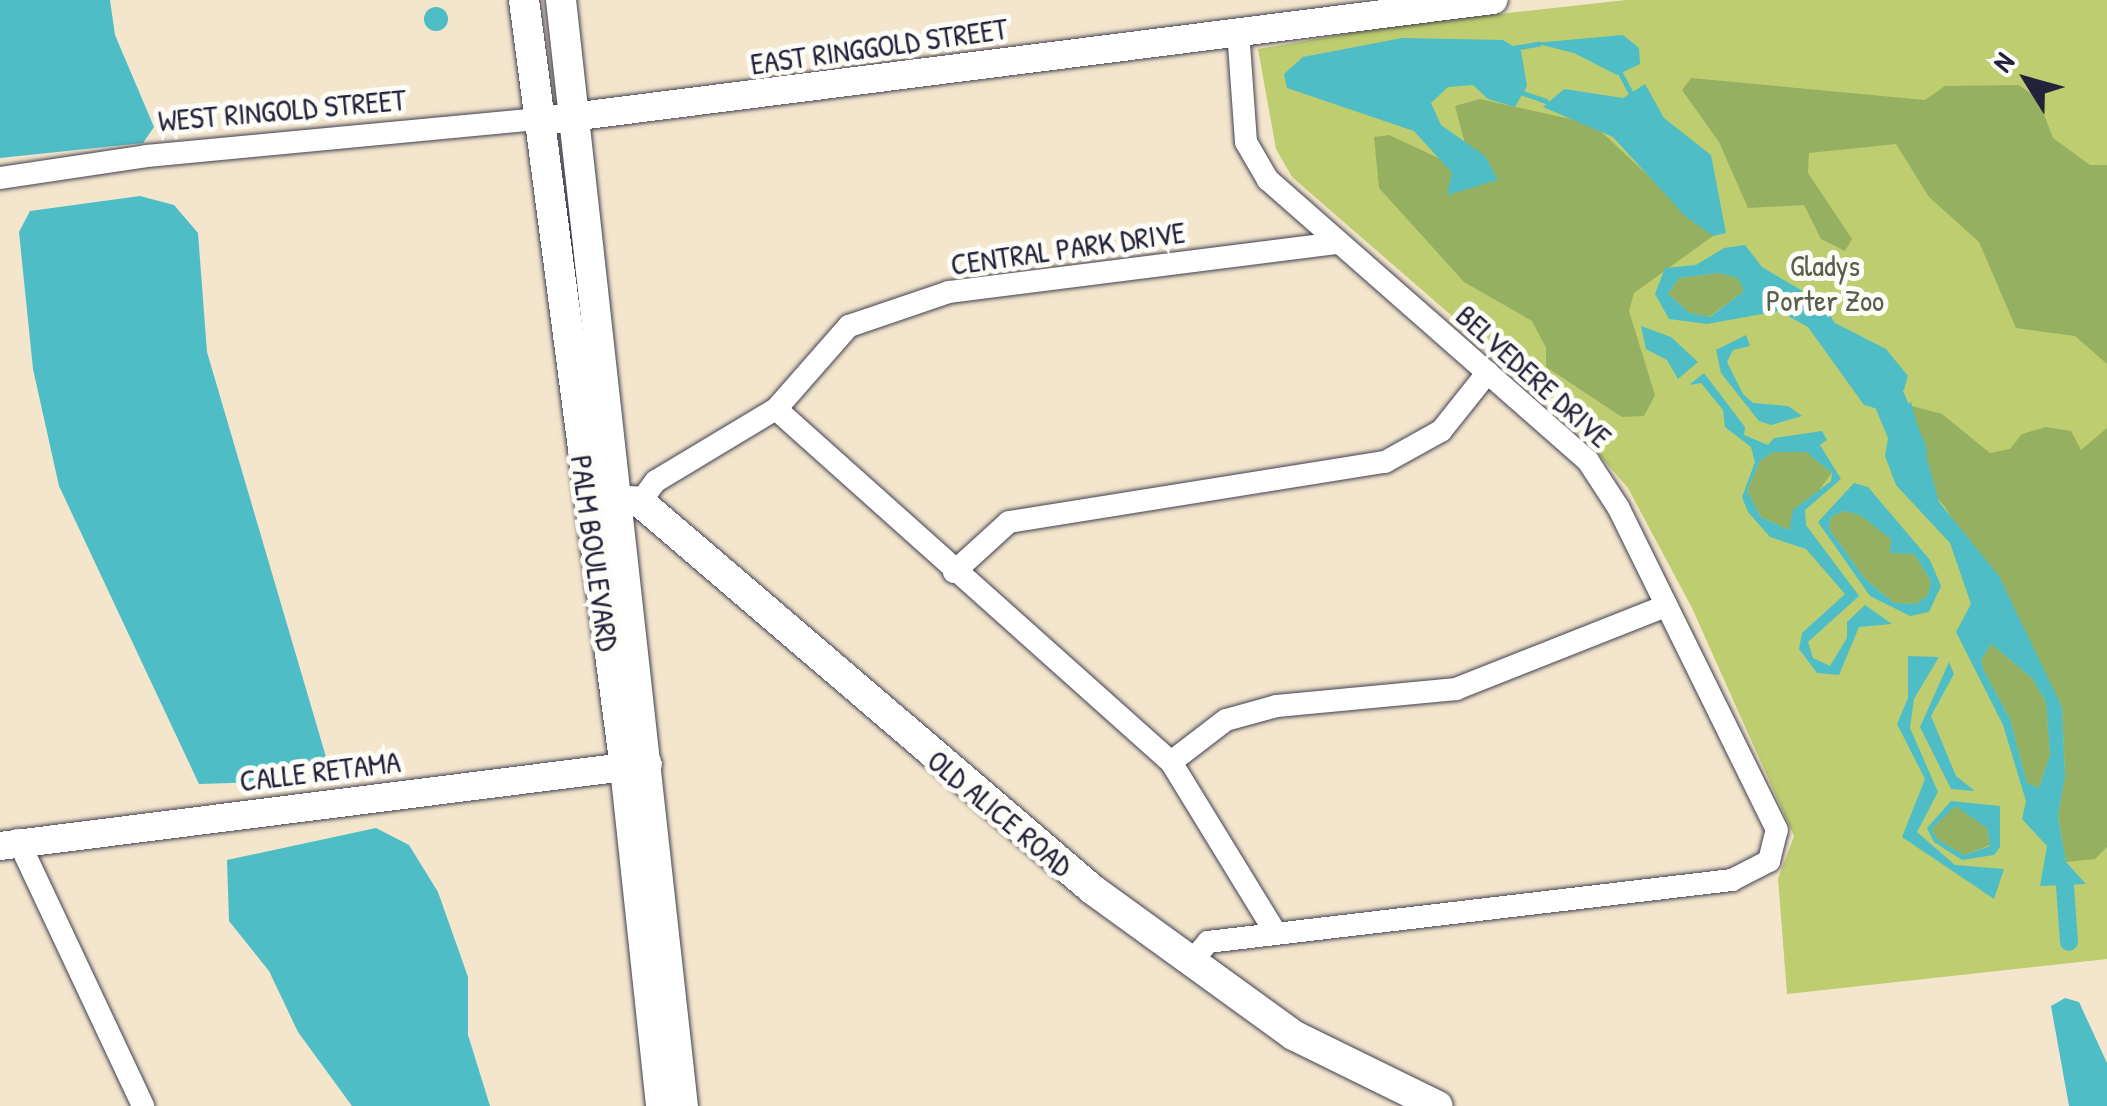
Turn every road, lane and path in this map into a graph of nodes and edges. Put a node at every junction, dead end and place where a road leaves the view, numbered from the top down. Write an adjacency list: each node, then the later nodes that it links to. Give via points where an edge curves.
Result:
1 (524, 0): 5 (main road, PALM BOULEVARD)
2 (561, 0): 6 (main road, PALM BOULEVARD)
3 (1492, 0): 4 (street, EAST RINGGOLD STREET)
4 (1238, 32): 6 (street, EAST RINGGOLD STREET); 8 (street, BELVEDERE DRIVE, via 1246,142 1268,180)
5 (539, 119): 6 (street, WEST RINGOLD STREET); 7 (street, WEST RINGOLD STREET, via 147,156); 11 (main road, PALM BOULEVARD)
6 (572, 120): 11 (main road, PALM BOULEVARD)
7 (0, 178)
8 (1335, 242): 9 (street, BELVEDERE DRIVE); 10 (street, CENTRAL PARK DRIVE, via 949,292 850,326)
9 (1488, 372): 12 (street, via 1441,431 1385,462 1009,522); 13 (street, BELVEDERE DRIVE, via 1588,461 1618,506)
10 (776, 409): 11 (street, CENTRAL PARK DRIVE); 12 (street)
11 (614, 504): 15 (main road, PALM BOULEVARD); 18 (main road, OLD ALICE ROAD)
12 (954, 572): 14 (street)
13 (1666, 606): 14 (street, via 1456,689 1277,706 1226,720); 17 (street, BELVEDERE DRIVE, via 1777,830 1769,861 1732,880)
14 (1171, 762): 17 (street)
15 (636, 766): 16 (street, CALLE RETAMA); 20 (main road, PALM BOULEVARD); 21 (main road, PALM BOULEVARD)
16 (9, 843): 19 (street)
17 (1275, 932): 18 (street, via 1208,942)
18 (1190, 963): 22 (main road, OLD ALICE ROAD, via 1292,1035)
19 (144, 1106)
20 (661, 1106)
21 (683, 1106)
22 (1438, 1106)

